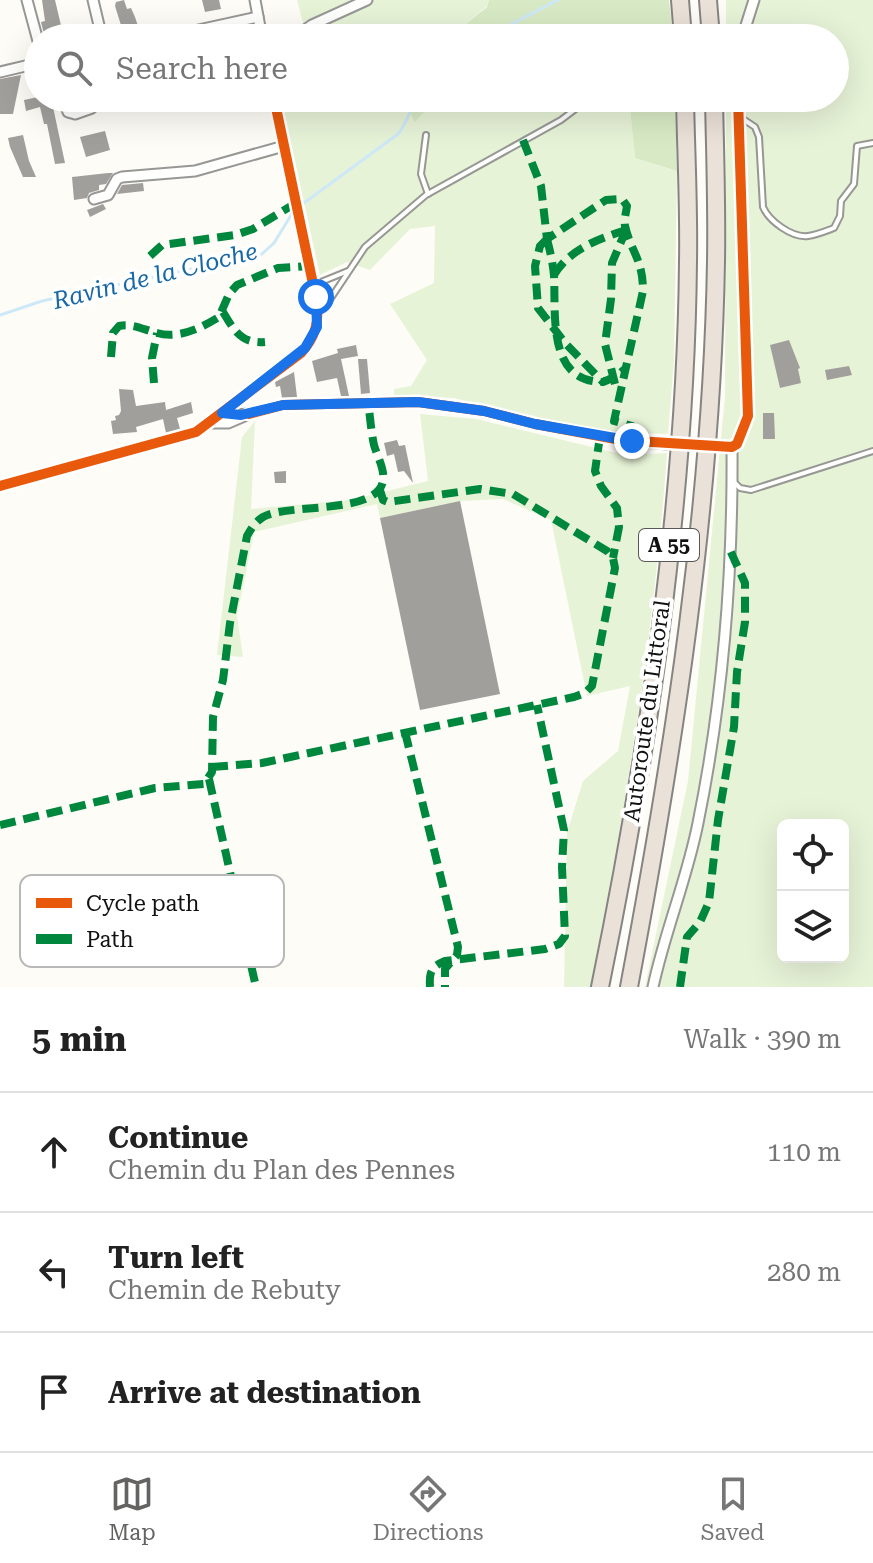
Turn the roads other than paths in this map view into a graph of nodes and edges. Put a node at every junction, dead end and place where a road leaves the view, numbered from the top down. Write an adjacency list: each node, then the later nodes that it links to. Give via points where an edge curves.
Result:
1 (27, 0): 9 (street)
2 (93, 0): 10 (street)
3 (255, 0): 8 (street)
4 (367, 0): 13 (street)
5 (680, 0): 14 (highway)
6 (708, 0): 15 (highway)
7 (754, 0): 16 (street)
8 (258, 17): 11 (street); 12 (street)
9 (33, 24)
10 (99, 24)
11 (226, 24)
12 (259, 24)
13 (314, 24)
14 (682, 24)
15 (710, 24)
16 (746, 24)
17 (24, 66): 18 (street)
18 (0, 72)
19 (277, 112): 26 (street)
20 (572, 112): 27 (lane)
21 (685, 112): 41 (highway, Autoroute du Littoral / A 55, via 688,263 679,447 633,815)
22 (714, 112): 42 (highway, Autoroute du Littoral / A 55, via 716,261 706,452 685,651)
23 (738, 115): 25 (lane, via 755,127 759,137 767,217 804,237 834,228 841,201 854,184 857,146); 37 (street, via 748,416)
24 (426, 135): 27 (lane, via 421,174)
25 (873, 143)
26 (284, 146): 28 (street, via 195,171 122,177 108,195); 30 (street)
27 (428, 194): 29 (lane, via 365,247)
28 (94, 199)
29 (348, 271): 30 (lane); 31 (lane, via 327,304)
30 (314, 285): 31 (street)
31 (318, 307): 32 (street, via 317,327 305,348)
32 (222, 413): 33 (street); 34 (street)
33 (249, 414): 34 (street, via 228,423); 35 (street, via 283,405 418,402)
34 (209, 423): 40 (street, via 191,434)
35 (667, 444)
36 (718, 446): 37 (street)
37 (732, 447): 39 (street)
38 (873, 451): 39 (lane, via 751,490 736,485)
39 (732, 473): 43 (street, via 726,622 712,737 690,861)
40 (0, 486)
41 (600, 987)
42 (629, 987)
43 (653, 987)

